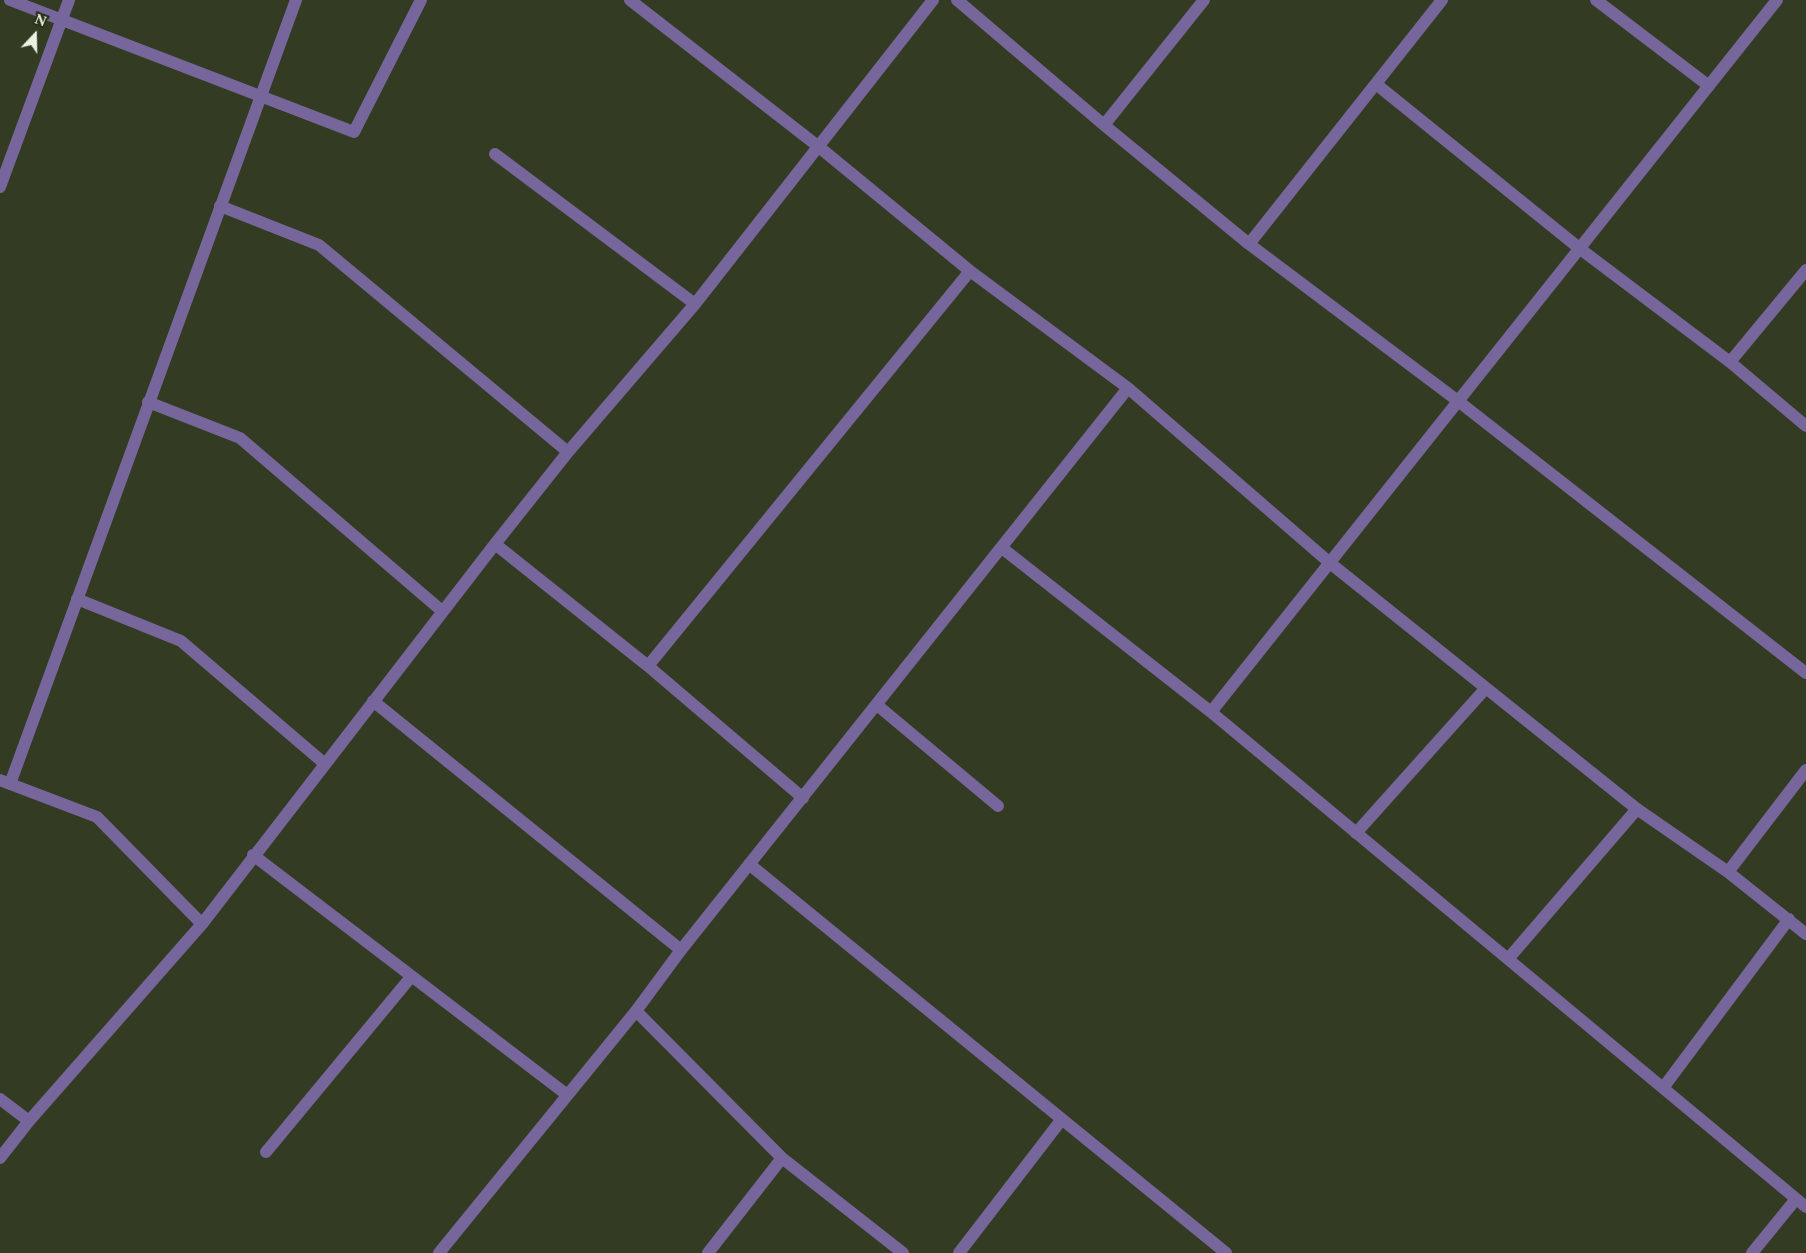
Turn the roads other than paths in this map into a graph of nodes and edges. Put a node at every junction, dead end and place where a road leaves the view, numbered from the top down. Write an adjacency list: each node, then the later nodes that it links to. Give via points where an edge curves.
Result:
1 (10, 0): 12 (street)
2 (69, 0): 12 (street)
3 (296, 0): 15 (street)
4 (421, 0): 15 (street, via 354,132)
5 (630, 0): 17 (street)
6 (933, 0): 17 (street)
7 (957, 0): 16 (street)
8 (1204, 0): 16 (street)
9 (1442, 0): 13 (street)
10 (1596, 0): 14 (street)
11 (1777, 0): 14 (street)
12 (62, 20): 15 (street); 19 (street)
13 (1376, 84): 21 (street); 22 (street)
14 (1708, 86): 22 (street)
15 (261, 95): 20 (street)
16 (1104, 125): 21 (street)
17 (819, 147): 24 (street); 25 (street)
18 (495, 154): 25 (street)
19 (0, 187)
20 (220, 206): 29 (street); 31 (street, via 319,245)
21 (1249, 244): 28 (street)
22 (1580, 248): 26 (street); 28 (street)
23 (1806, 270): 26 (street)
24 (970, 271): 27 (street); 37 (street)
25 (696, 304): 31 (street)
26 (1730, 362): 30 (street)
27 (1128, 388): 33 (street); 34 (street)
28 (1458, 401): 34 (street); 38 (street)
29 (148, 402): 35 (street); 36 (street, via 240,438)
30 (1806, 426)
31 (568, 452): 32 (street)
32 (495, 544): 36 (street); 37 (street)
33 (1002, 548): 41 (street); 42 (street)
34 (1330, 563): 39 (street); 42 (street)
35 (77, 599): 43 (street, via 181,641); 45 (street)
36 (442, 611): 40 (street)
37 (648, 666): 46 (street)
38 (1806, 673)
39 (1486, 688): 48 (street); 49 (street)
40 (373, 701): 43 (street); 56 (street)
41 (877, 705): 46 (street); 47 (street)
42 (1211, 712): 49 (street)
43 (325, 764): 50 (street)
44 (1806, 770): 52 (street)
45 (5, 782): 54 (street, via 97,817)
46 (803, 798): 51 (street)
47 (998, 806)
48 (1637, 809): 52 (street); 57 (street)
49 (1356, 833): 57 (street)
50 (253, 855): 54 (street); 58 (street)
51 (750, 864): 56 (street); 63 (street)
52 (1728, 872): 53 (street)
53 (1788, 920): 55 (street); 60 (street)
54 (202, 924): 64 (street)
55 (1806, 934)
56 (681, 950): 59 (street)
57 (1508, 959): 60 (street)
58 (411, 977): 61 (street); 65 (street)
59 (636, 1011): 61 (street); 67 (street)
60 (1663, 1088): 68 (street)
61 (566, 1094): 70 (street)
62 (0, 1099): 64 (street)
63 (1062, 1119): 73 (street); 74 (street)
64 (29, 1121): 66 (street)
65 (266, 1152)
66 (0, 1158)
67 (782, 1158): 71 (street); 72 (street)
68 (1796, 1199): 69 (street); 75 (street)
69 (1806, 1207)
70 (439, 1253)
71 (708, 1253)
72 (903, 1253)
73 (959, 1253)
74 (1226, 1253)
75 (1752, 1253)

